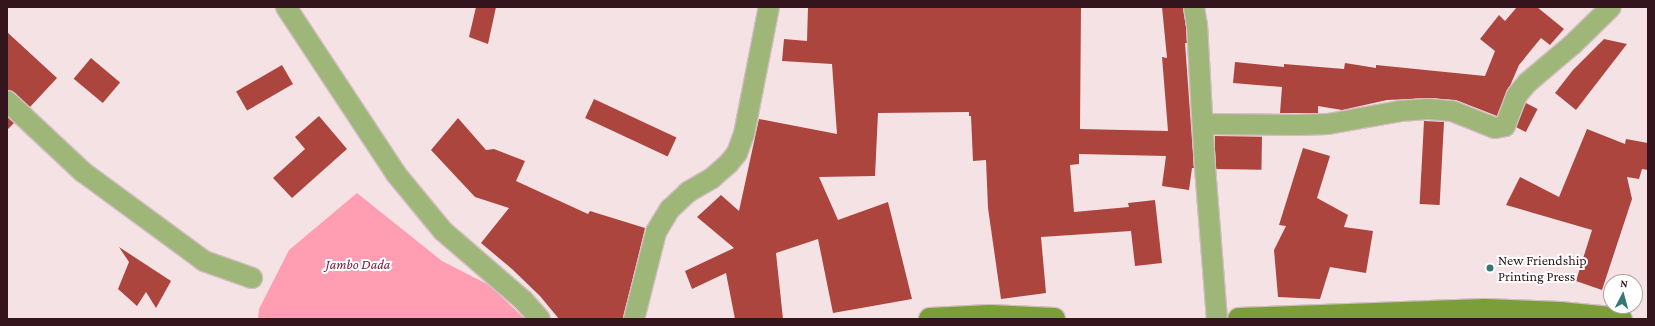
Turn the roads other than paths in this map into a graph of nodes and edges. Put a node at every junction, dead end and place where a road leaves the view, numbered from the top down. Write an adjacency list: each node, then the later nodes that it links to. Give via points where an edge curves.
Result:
1 (286, 7): 8 (street, via 396,174 443,231 523,300)
2 (769, 7): 9 (street, via 744,134 737,153 712,178 688,192 670,209 656,232)
3 (1194, 7): 6 (street)
4 (1611, 7): 6 (street, via 1572,45 1527,83 1517,95 1505,126 1495,128 1452,111 1428,109 1400,111 1328,124)
5 (7, 101): 7 (street, via 83,172 204,261)
6 (1203, 124): 12 (street)
7 (252, 278)
8 (540, 319)
9 (634, 319)
10 (930, 319): 11 (main road, via 990,316)
11 (1054, 319)
12 (1217, 319)
13 (1239, 319): 14 (main road, via 1486,310)
14 (1621, 319)

